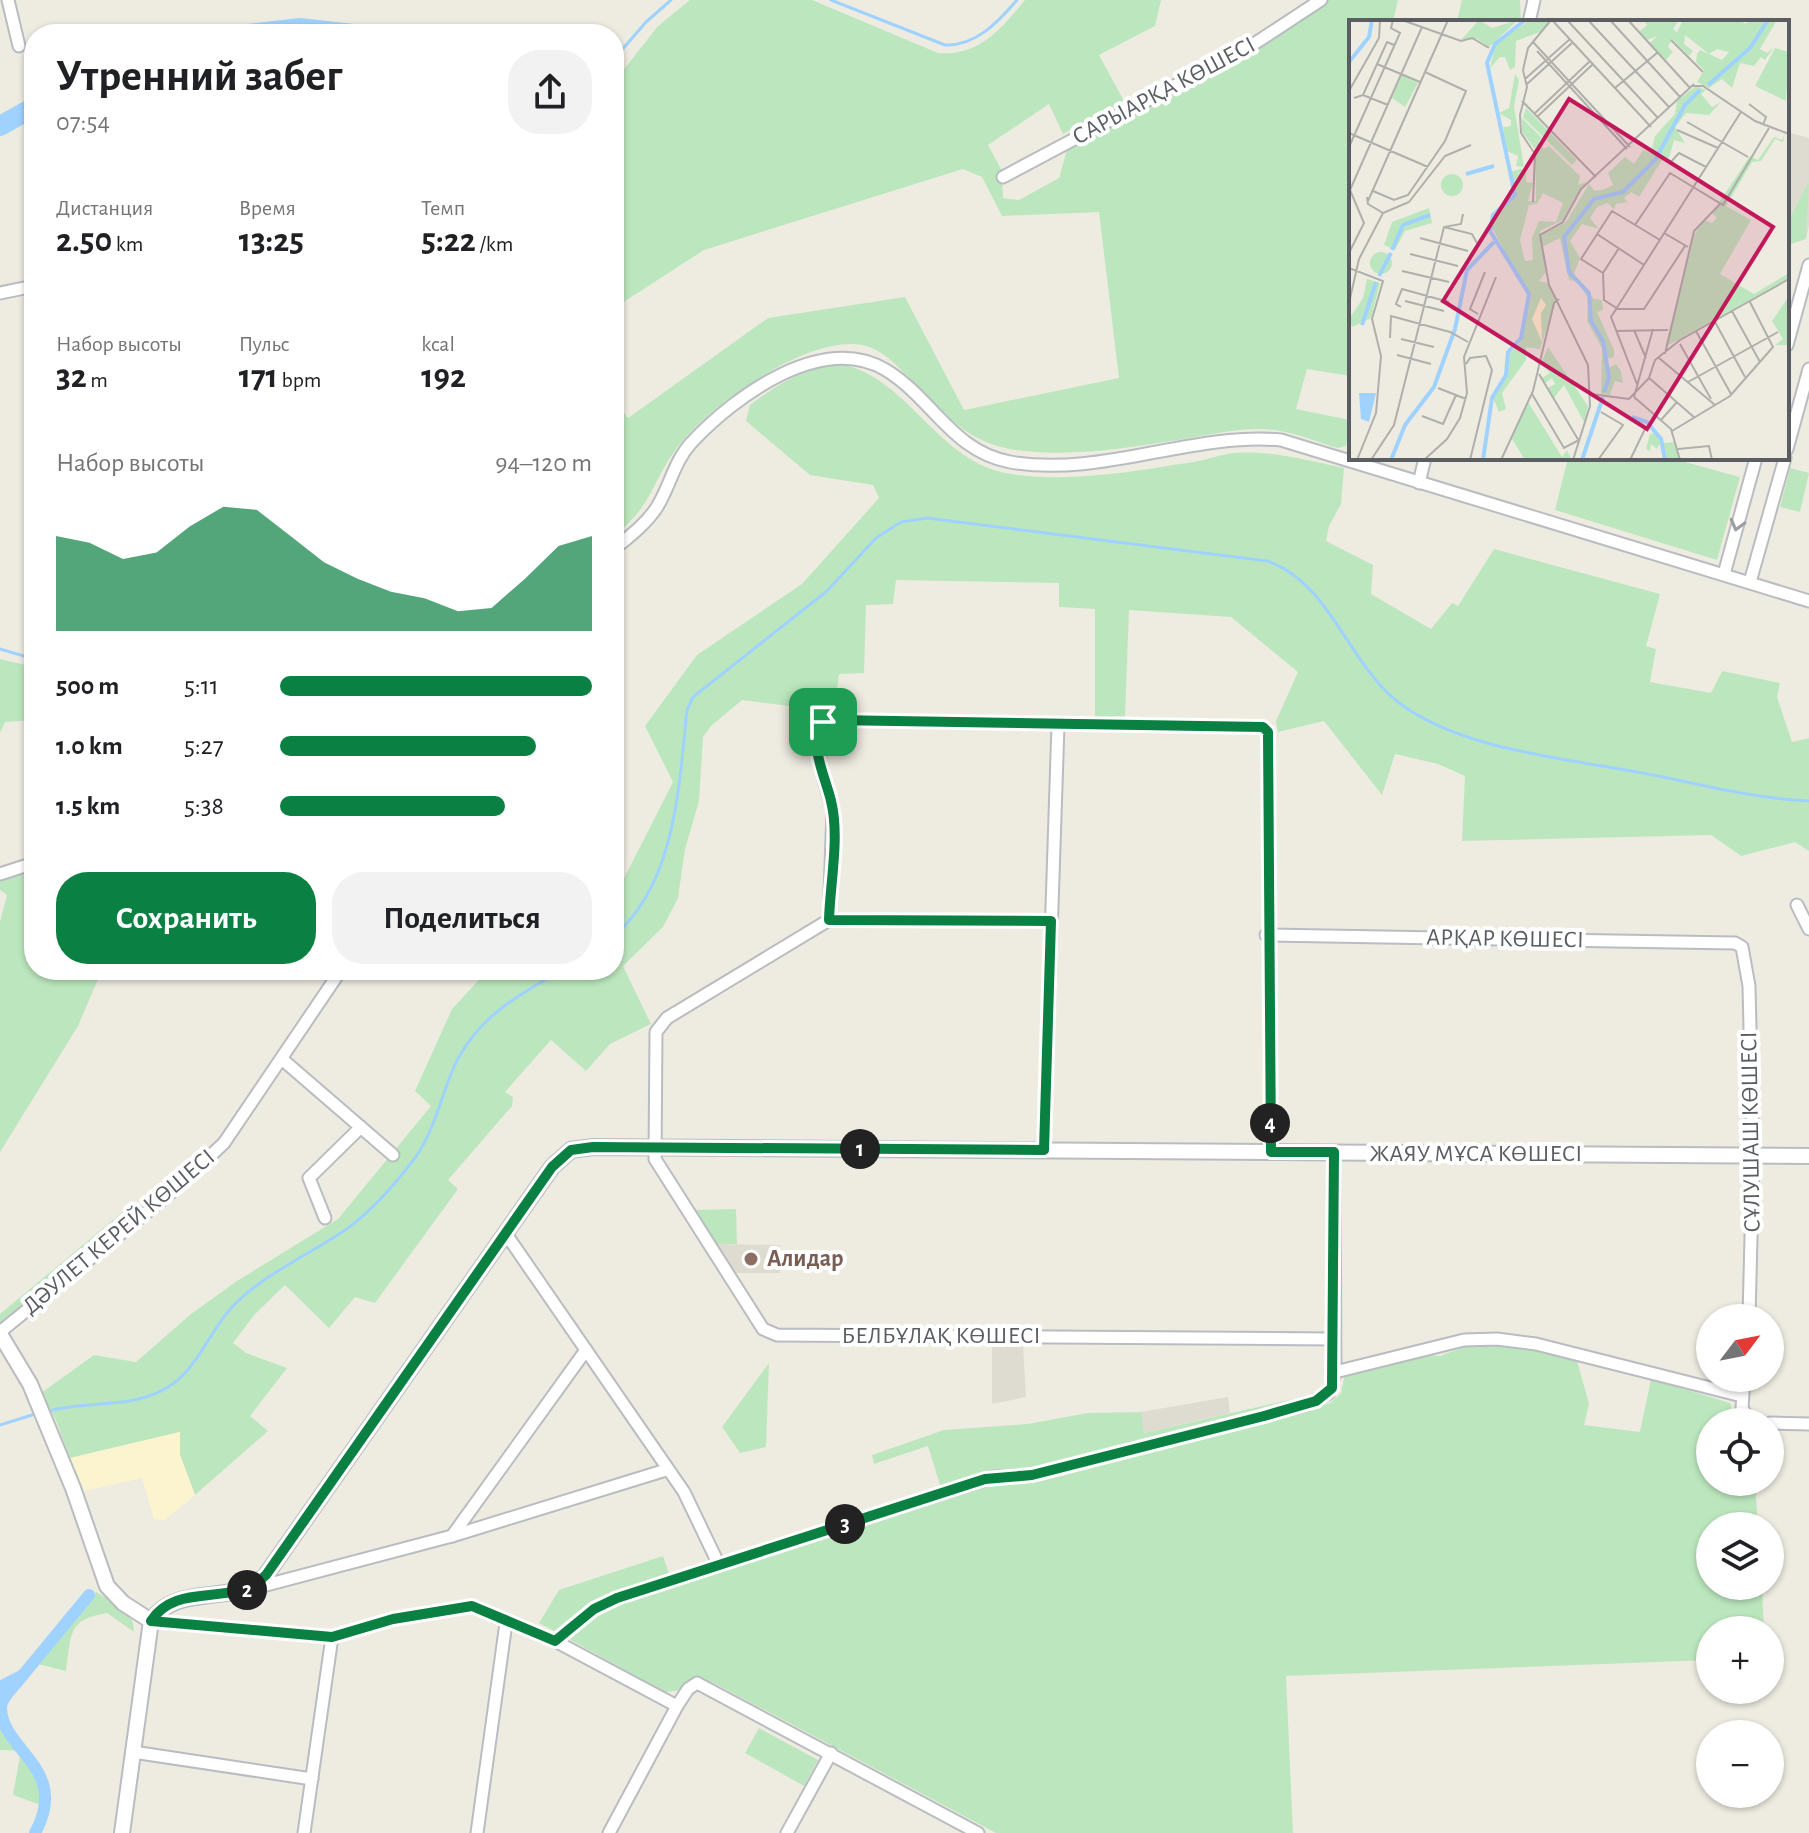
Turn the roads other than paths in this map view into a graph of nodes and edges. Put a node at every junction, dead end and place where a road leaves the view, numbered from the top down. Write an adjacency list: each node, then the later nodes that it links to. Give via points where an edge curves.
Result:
1 (8, 0): 5 (street)
2 (1321, 0): 6 (street, САРЫАРҚА КӨШЕСІ, via 1257,42)
3 (1534, 0): 4 (street)
4 (1529, 20)
5 (19, 46)
6 (1003, 177)
7 (1809, 265): 10 (street)
8 (24, 288): 9 (street)
9 (0, 293)
10 (1789, 338)
11 (1809, 369): 12 (street)
12 (1789, 442)
13 (1349, 460): 18 (street)
14 (1349, 460): 19 (street, via 1266,439 1087,462 1022,464 995,458 955,436 889,372 840,357 800,366 756,390 691,444 657,507)
15 (1425, 460): 18 (street)
16 (1755, 460): 20 (street, one-way to 20)
17 (1784, 460): 21 (street)
18 (1419, 483): 20 (street)
19 (624, 539)
20 (1724, 574): 21 (street)
21 (1750, 582): 22 (street)
22 (1809, 601)
23 (1058, 725): 27 (street, via 823,722 819,756 833,820); 28 (street); 30 (street, via 1263,727 1268,732)
24 (24, 866): 25 (street)
25 (0, 874)
26 (1797, 905): 29 (street)
27 (829, 920): 28 (street); 35 (street, via 658,1028)
28 (1051, 921): 36 (street)
29 (1809, 929)
30 (1266, 935): 31 (street, АРҚАР КӨШЕСІ); 37 (street)
31 (1742, 947): 40 (street, СҰЛУШАШ КӨШЕСІ, via 1749,986)
32 (335, 980): 33 (street, ДӘУЛЕТ КЕРЕЙ КӨШЕСІ)
33 (283, 1060): 34 (street); 45 (street, ДӘУЛЕТ КЕРЕЙ КӨШЕСІ, via 212,1155)
34 (361, 1127): 39 (street); 42 (street, via 309,1178)
35 (655, 1147): 36 (street, ЖАЯУ МҰСА КӨШЕСІ); 43 (street, ЖАЯУ МҰСА КӨШЕСІ, via 571,1150 552,1167); 46 (street, БЕЛБҰЛАҚ КӨШЕСІ, via 658,1162 771,1334)
36 (1044, 1150): 37 (street, ЖАЯУ МҰСА КӨШЕСІ)
37 (1271, 1152): 38 (street, ЖАЯУ МҰСА КӨШЕСІ)
38 (1334, 1152): 40 (street, ЖАЯУ МҰСА КӨШЕСІ); 46 (street)
39 (393, 1155)
40 (1753, 1156): 41 (street, ЖАЯУ МҰСА КӨШЕСІ); 44 (street, СҰЛУШАШ КӨШЕСІ)
41 (1809, 1156)
42 (325, 1218)
43 (506, 1234): 47 (street); 57 (street, ЖАЯУ МҰСА КӨШЕСІ, via 273,1565)
44 (1749, 1304)
45 (0, 1333): 58 (street, via 30,1384 107,1586)
46 (1334, 1339): 48 (street)
47 (586, 1350): 54 (street); 55 (street)
48 (1335, 1372): 50 (street, via 1464,1340 1497,1339); 56 (street, via 1329,1393 1306,1405 1032,1475 985,1479)
49 (1742, 1392): 50 (street)
50 (1742, 1396): 51 (street)
51 (1742, 1408)
52 (1784, 1423): 53 (street)
53 (1809, 1424)
54 (666, 1470): 55 (street); 56 (street, via 698,1515)
55 (452, 1536): 57 (street)
56 (719, 1565): 61 (street, via 617,1598 594,1609)
57 (249, 1589): 58 (street, via 175,1601)
58 (151, 1621): 60 (street); 63 (street)
59 (506, 1623): 60 (street, via 472,1606 460,1606); 61 (street); 69 (street)
60 (332, 1637): 65 (street)
61 (555, 1641): 62 (street)
62 (677, 1706): 64 (street, via 691,1686 706,1685); 70 (street)
63 (133, 1752): 65 (street); 67 (street)
64 (831, 1753): 66 (street); 71 (street)
65 (312, 1779): 68 (street)
66 (970, 1831)
67 (122, 1833)
68 (304, 1833)
69 (477, 1833)
70 (609, 1833)
71 (787, 1833)

